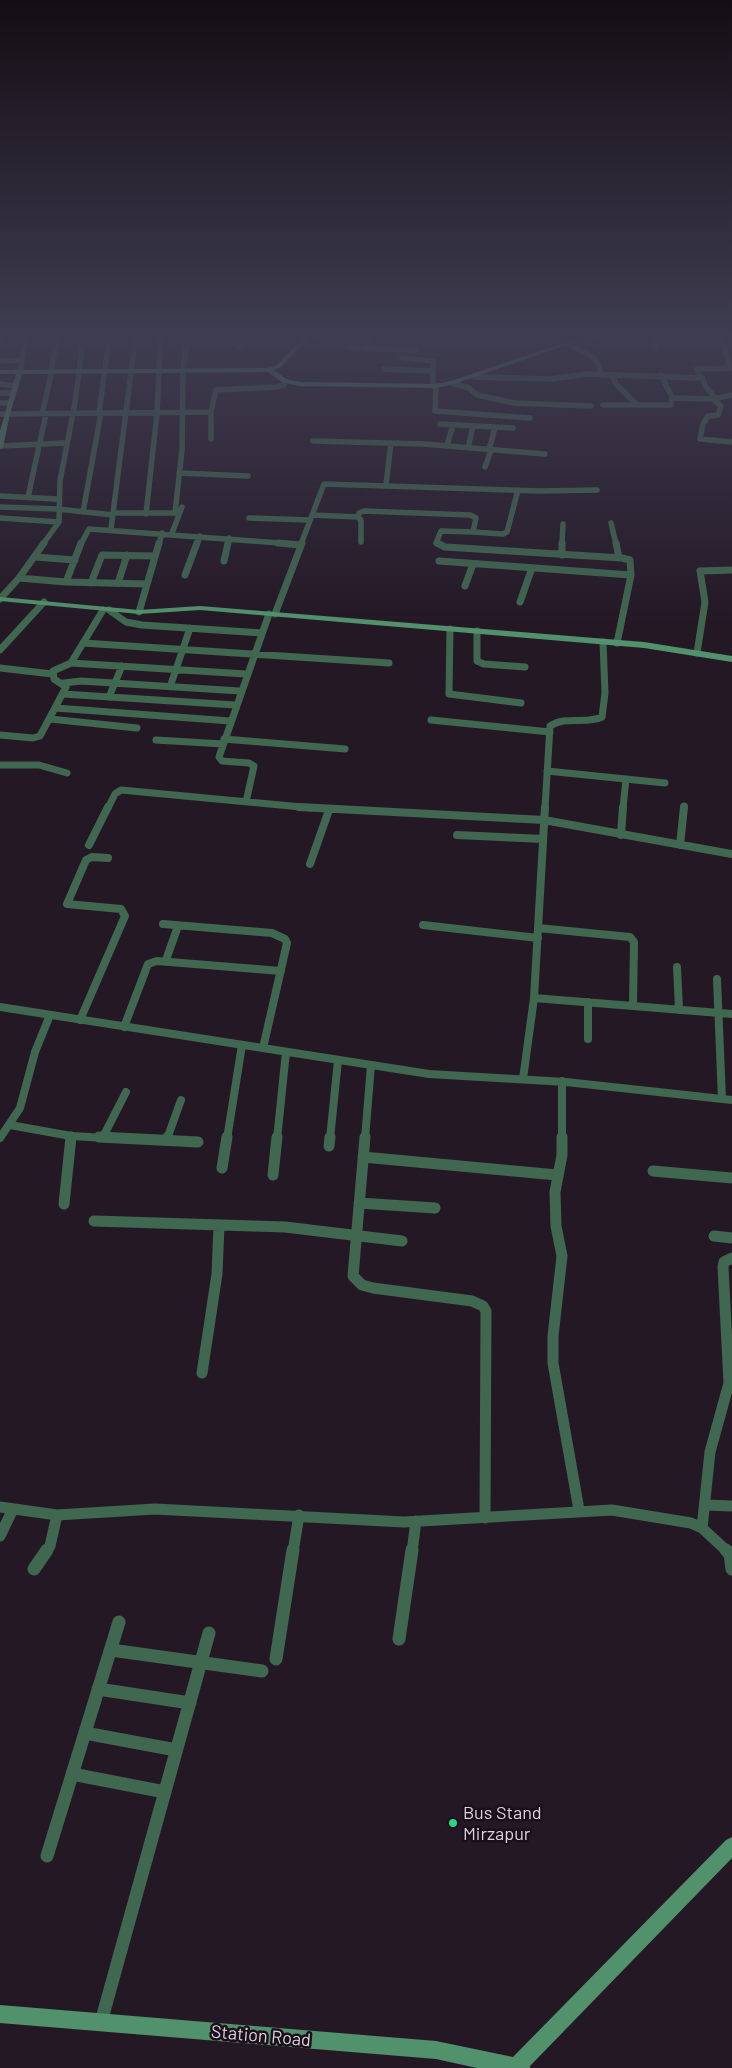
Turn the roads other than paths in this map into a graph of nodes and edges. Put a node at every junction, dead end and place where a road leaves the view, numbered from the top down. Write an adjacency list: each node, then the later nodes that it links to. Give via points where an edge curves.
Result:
1 (2, 430): 19 (street)
2 (41, 430): 18 (street)
3 (69, 430): 16 (street)
4 (97, 430): 36 (street)
5 (123, 430): 37 (street)
6 (155, 430): 38 (street)
7 (182, 430): 25 (street)
8 (211, 430): 13 (street)
9 (452, 430): 20 (street)
10 (471, 430): 21 (street)
11 (494, 430): 22 (street)
12 (702, 430): 15 (street, via 700,439)
13 (211, 438)
14 (313, 441): 17 (street)
15 (732, 442)
16 (65, 443): 18 (street); 32 (street)
17 (391, 443): 20 (street); 27 (street)
18 (39, 444): 19 (street); 31 (street)
19 (0, 446)
20 (447, 446): 21 (street)
21 (468, 448): 22 (street)
22 (490, 450): 23 (street); 24 (street)
23 (545, 454)
24 (485, 467)
25 (179, 473): 26 (street); 39 (street)
26 (248, 476)
27 (386, 485): 28 (street); 43 (street, via 324,484)
28 (518, 490): 29 (street); 48 (street, via 507,532)
29 (597, 490)
30 (0, 496): 31 (street)
31 (28, 497): 32 (street)
32 (57, 499): 35 (street)
33 (0, 506): 35 (street)
34 (182, 507): 39 (street)
35 (58, 509): 36 (street); 44 (street)
36 (83, 512): 37 (street)
37 (113, 514): 38 (street); 47 (street)
38 (146, 514): 39 (street)
39 (176, 514): 50 (street)
40 (358, 517): 43 (street); 48 (street, via 364,512 470,515 476,518); 53 (street, via 361,520)
41 (0, 518): 44 (street)
42 (249, 518): 43 (street)
43 (311, 518): 54 (street)
44 (59, 522): 58 (street)
45 (611, 523): 59 (street)
46 (564, 524): 56 (street)
47 (111, 529): 49 (street); 60 (street, via 87,529)
48 (473, 532): 56 (street, via 444,530 439,533 436,543 445,547)
49 (162, 533): 50 (street); 57 (street)
50 (172, 533): 51 (street)
51 (200, 536): 52 (street); 67 (street)
52 (229, 538): 54 (street); 61 (street)
53 (361, 542)
54 (301, 545): 79 (street)
55 (127, 554): 57 (street); 70 (street, via 102,555); 71 (street)
56 (562, 555): 59 (street)
57 (155, 556): 72 (street)
58 (35, 557): 60 (street); 68 (street)
59 (619, 558): 66 (street, via 630,560)
60 (74, 560): 69 (street)
61 (224, 561)
62 (439, 561): 63 (street)
63 (473, 564): 64 (street); 73 (street)
64 (532, 568): 66 (street); 76 (street)
65 (732, 570): 92 (street, via 700,571 705,602)
66 (631, 574): 88 (street)
67 (185, 575)
68 (19, 578): 69 (street); 74 (street)
69 (66, 582): 70 (street)
70 (91, 583): 71 (street)
71 (118, 583): 72 (street)
72 (147, 584): 78 (street)
73 (465, 586)
74 (0, 599): 75 (street)
75 (44, 602): 77 (street); 85 (street)
76 (520, 602)
77 (106, 610): 78 (street); 80 (street, via 133,624); 87 (street)
78 (138, 612): 79 (street, via 200,608)
79 (272, 614): 81 (street); 83 (street)
80 (190, 628): 83 (street); 89 (street)
81 (450, 629): 82 (street); 108 (street, via 449,694)
82 (478, 631): 86 (street); 97 (street, via 477,661)
83 (262, 633): 91 (street)
84 (0, 639): 85 (street)
85 (10, 640): 90 (street)
86 (603, 642): 88 (street); 115 (street, via 606,693 602,717 594,721 556,722 550,726)
87 (83, 643): 89 (street); 94 (street)
88 (617, 643): 92 (street)
89 (183, 648): 91 (street); 99 (street)
90 (0, 650)
91 (254, 652): 95 (street); 101 (street)
92 (697, 653): 93 (street)
93 (732, 659)
94 (71, 663): 96 (street); 100 (street, via 56,668)
95 (389, 663)
96 (122, 666): 99 (street); 103 (street)
97 (525, 666)
98 (0, 668): 100 (street)
99 (176, 670): 101 (street); 104 (street)
100 (52, 674): 102 (street, via 56,681)
101 (246, 674): 105 (street)
102 (64, 683): 103 (street); 106 (street)
103 (115, 683): 104 (street); 107 (street)
104 (170, 686): 105 (street)
105 (240, 691): 109 (street)
106 (63, 694): 107 (street); 110 (street)
107 (109, 697): 109 (street)
108 (521, 703)
109 (235, 706): 113 (street)
110 (56, 708): 111 (street); 113 (street)
111 (50, 719): 114 (street); 116 (street, via 37,737)
112 (431, 720): 115 (street)
113 (230, 721): 118 (street)
114 (137, 728)
115 (550, 732): 121 (street)
116 (0, 735)
117 (156, 740): 118 (street)
118 (224, 742): 119 (street); 125 (street, via 219,760 254,766)
119 (344, 749)
120 (0, 765): 122 (street, via 39,765)
121 (548, 770): 123 (street); 128 (street)
122 (67, 773)
123 (626, 779): 124 (street); 130 (street)
124 (665, 783)
125 (246, 802): 127 (street); 132 (street, via 121,790)
126 (684, 806): 133 (street)
127 (329, 810): 128 (street); 136 (street)
128 (544, 820): 130 (street); 131 (street)
129 (457, 835): 131 (street)
130 (621, 835): 133 (street)
131 (544, 839): 140 (street)
132 (89, 844)
133 (680, 845): 134 (street)
134 (732, 854)
135 (108, 858): 154 (street, via 86,860 68,900 68,904 74,906 121,909 125,916)
136 (310, 864)
137 (163, 924): 139 (street)
138 (423, 924): 141 (street)
139 (178, 926): 142 (street); 144 (street, via 280,935 287,943)
140 (538, 928): 141 (street); 148 (street, via 630,936 634,942)
141 (538, 938): 146 (street)
142 (166, 960): 144 (street); 155 (street, via 148,964)
143 (677, 967): 150 (street)
144 (281, 971): 158 (street)
145 (718, 979): 151 (street)
146 (534, 998): 147 (street); 162 (street)
147 (588, 1002): 148 (street); 156 (street)
148 (633, 1006): 150 (street)
149 (0, 1007): 153 (street)
150 (680, 1010): 151 (street)
151 (718, 1013): 152 (street); 165 (street)
152 (732, 1014)
153 (50, 1015): 154 (street); 168 (street, via 34,1057 24,1098)
154 (80, 1020): 155 (street)
155 (124, 1027): 157 (street)
156 (588, 1039)
157 (242, 1045): 158 (street); 176 (street)
158 (263, 1048): 159 (street)
159 (286, 1052): 160 (street); 178 (street)
160 (338, 1060): 161 (street); 174 (street)
161 (371, 1065): 162 (street, via 429,1074); 175 (street)
162 (523, 1079): 163 (street)
163 (562, 1081): 165 (street); 179 (street, via 562,1155)
164 (126, 1092): 170 (street)
165 (722, 1099): 167 (street)
166 (181, 1100): 172 (street)
167 (732, 1100)
168 (10, 1125): 169 (street); 171 (street)
169 (71, 1136): 170 (street); 182 (street)
170 (103, 1137): 172 (street)
171 (0, 1138)
172 (167, 1140): 173 (street)
173 (198, 1142)
174 (329, 1146)
175 (363, 1157): 179 (street); 181 (street)
176 (222, 1168)
177 (653, 1171): 180 (street)
178 (273, 1175)
179 (556, 1175): 198 (street, via 556,1226 562,1250 553,1363)
180 (732, 1178)
181 (359, 1203): 183 (street); 186 (street)
182 (64, 1204)
183 (434, 1208)
184 (94, 1221): 185 (street)
185 (219, 1225): 186 (street); 193 (street, via 216,1274)
186 (356, 1234): 189 (street); 201 (street, via 353,1276 362,1285 472,1301 486,1311)
187 (714, 1236): 188 (street)
188 (732, 1238)
189 (402, 1241)
190 (732, 1258): 191 (street, via 724,1262)
191 (728, 1295): 192 (street)
192 (730, 1358): 194 (street, via 729,1383 710,1452)
193 (202, 1373)
194 (705, 1505): 195 (street); 203 (street)
195 (732, 1506)
196 (0, 1507): 197 (street)
197 (13, 1509): 199 (street); 204 (street)
198 (579, 1510): 201 (street); 203 (street, via 633,1512)
199 (57, 1515): 200 (street, via 155,1509); 207 (street, via 50,1546)
200 (299, 1515): 202 (street); 212 (street)
201 (484, 1518): 202 (street)
202 (416, 1522): 210 (street)
203 (702, 1528): 205 (street)
204 (0, 1536)
205 (731, 1554): 206 (street)
206 (732, 1569)
207 (34, 1570)
208 (119, 1622): 211 (street)
209 (209, 1633): 213 (street)
210 (399, 1639)
211 (110, 1650): 213 (street); 215 (street)
212 (276, 1659)
213 (201, 1662): 214 (street); 216 (street)
214 (262, 1671)
215 (98, 1689): 216 (street); 217 (street)
216 (190, 1703): 218 (street)
217 (85, 1734): 218 (street); 219 (street)
218 (176, 1750): 220 (street)
219 (72, 1774): 220 (street); 222 (street)
220 (165, 1792): 224 (street)
221 (732, 1846): 225 (street)
222 (47, 1856)
223 (0, 2014): 224 (street, Station Road)
224 (101, 2022): 225 (street, Station Road, via 436,2050)
225 (516, 2067): 226 (street, Station Road)
226 (521, 2068)

